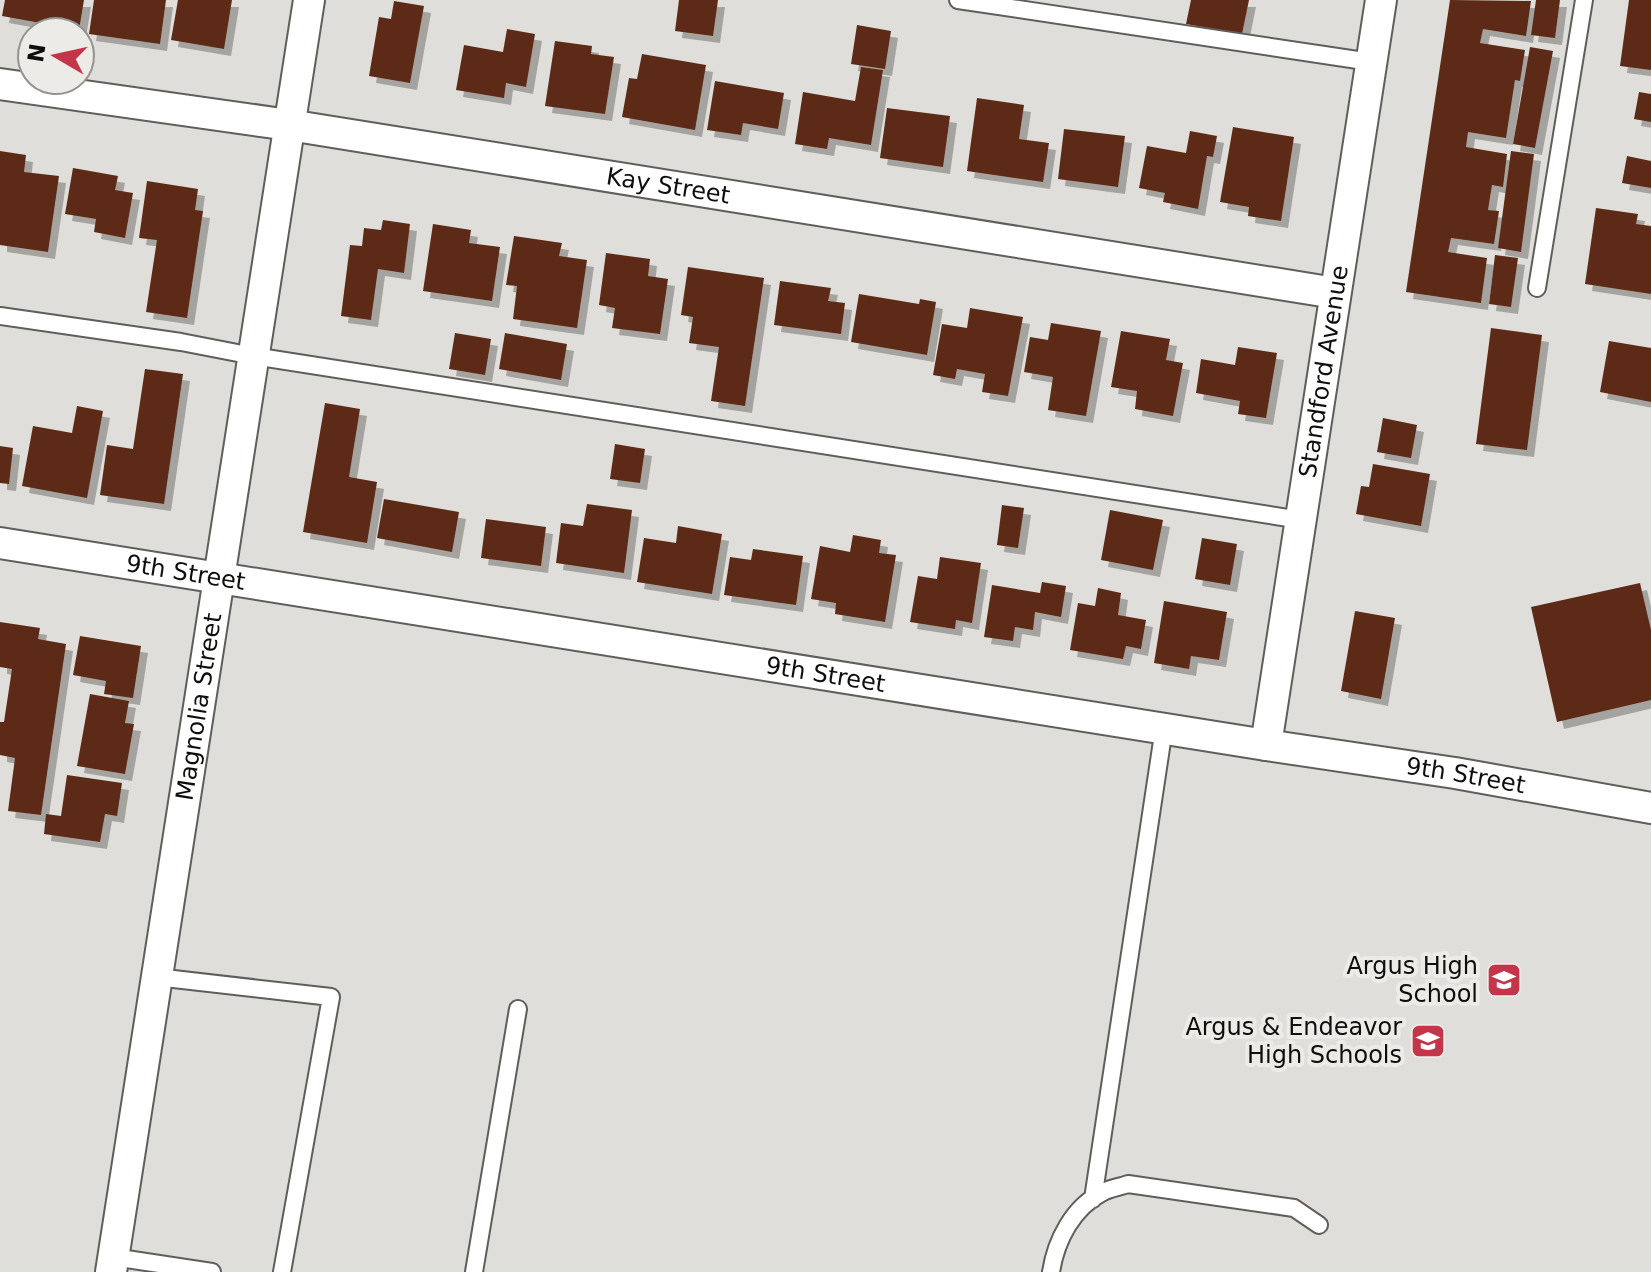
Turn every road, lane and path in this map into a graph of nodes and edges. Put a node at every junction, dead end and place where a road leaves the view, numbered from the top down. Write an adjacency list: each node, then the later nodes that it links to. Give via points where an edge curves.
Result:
1 (309, 0): 7 (street, Magnolia Street)
2 (958, 0): 5 (lane)
3 (1381, 0): 5 (street, Standford Avenue)
4 (1584, 0): 8 (lane)
5 (1371, 62): 9 (street, Standford Avenue)
6 (0, 84): 7 (street, Kay Street)
7 (289, 125): 9 (street, Kay Street); 11 (street, Magnolia Street)
8 (1537, 288)
9 (1335, 293): 12 (street, Standford Avenue)
10 (0, 316): 11 (lane)
11 (253, 356): 12 (lane); 14 (street, Magnolia Street)
12 (1301, 520): 16 (street, Standford Avenue)
13 (0, 543): 14 (street, 9th Street)
14 (219, 578): 15 (street, 9th Street); 18 (street, Magnolia Street)
15 (1164, 728): 16 (street, 9th Street); 20 (lane)
16 (1266, 745): 17 (street, 9th Street)
17 (1651, 808)
18 (156, 977): 22 (street, Magnolia Street); 24 (lane, via 331,997)
19 (518, 1009): 25 (lane)
20 (1093, 1199): 21 (lane, via 1128,1184 1294,1208); 26 (lane, via 1065,1228)
21 (1319, 1225)
22 (112, 1264): 23 (lane)
23 (212, 1272)
24 (282, 1272)
25 (474, 1272)
26 (1051, 1272)

